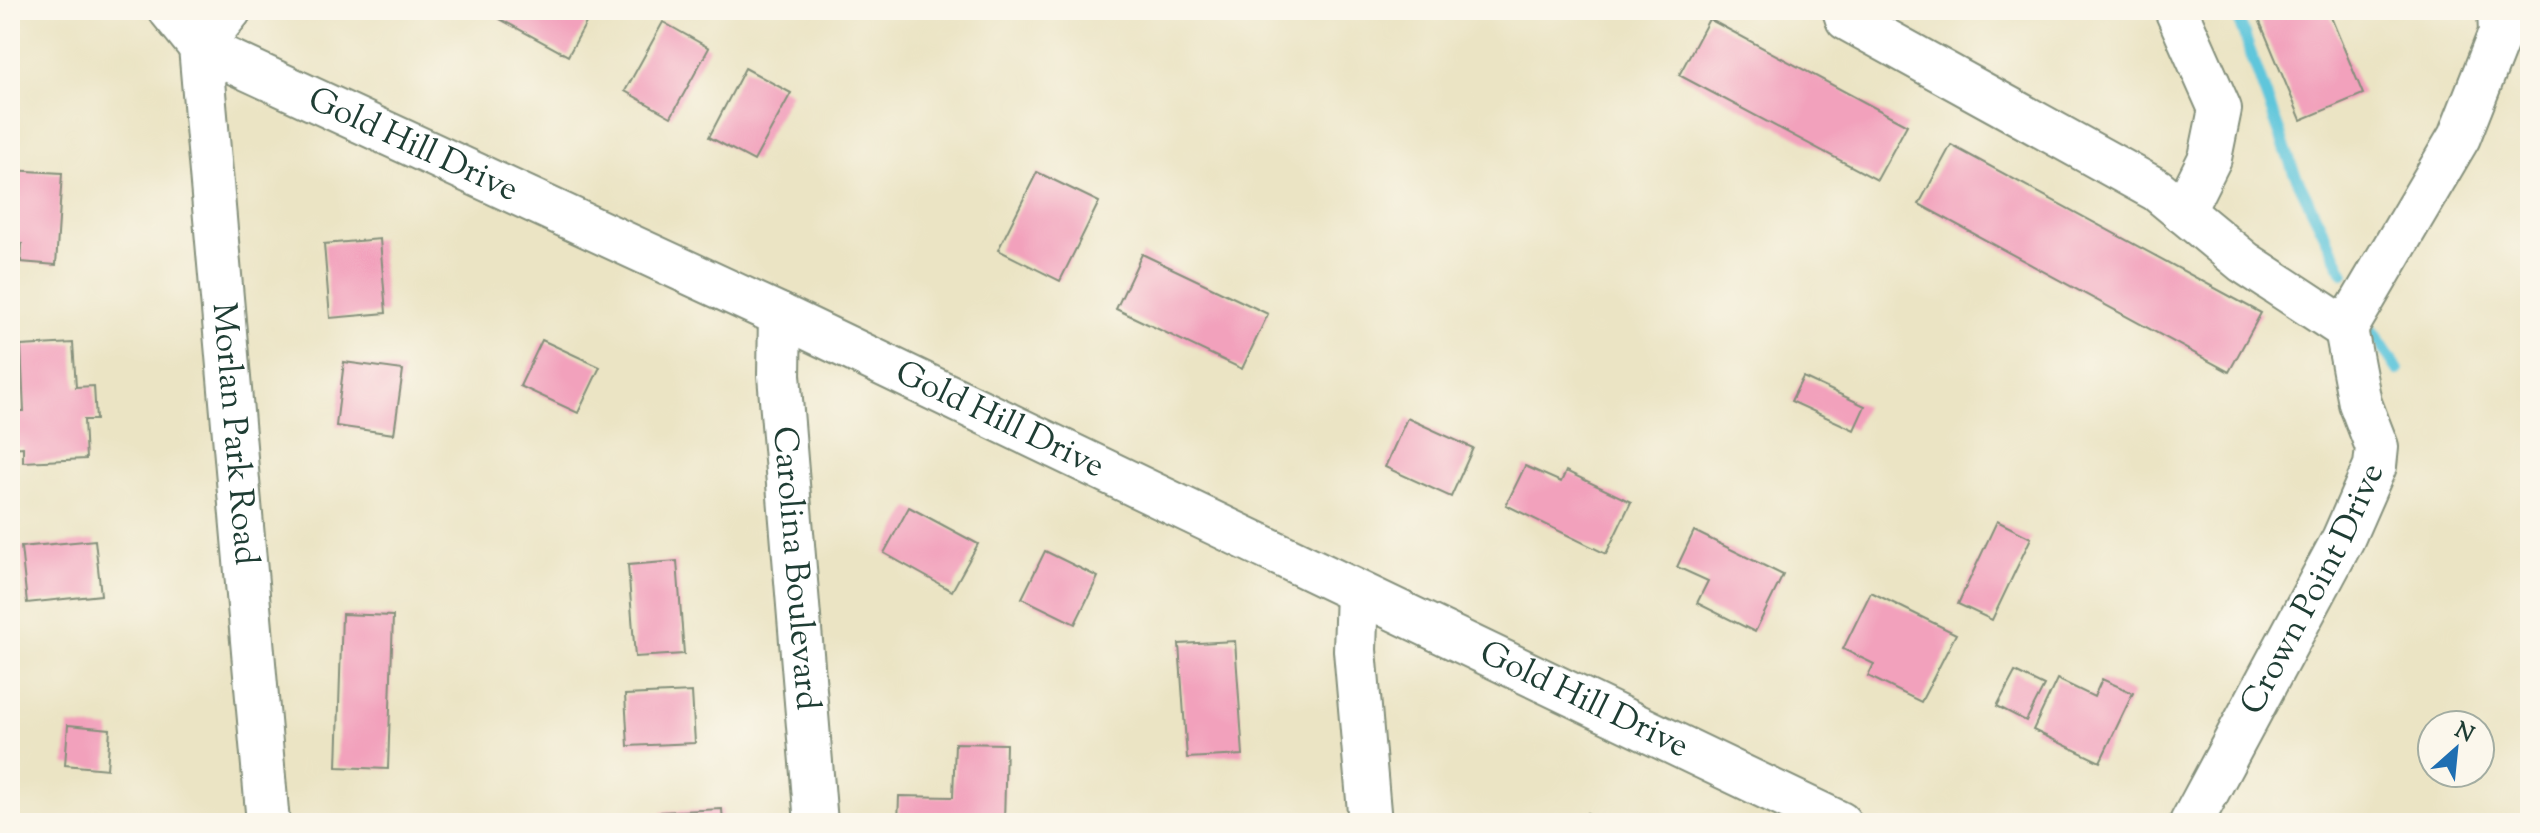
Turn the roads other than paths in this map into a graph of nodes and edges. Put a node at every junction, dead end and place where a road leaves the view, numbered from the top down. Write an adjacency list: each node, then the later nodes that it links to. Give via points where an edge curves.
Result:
1 (170, 10): 6 (street, Gold Hill Drive)
2 (230, 10): 6 (street)
3 (1844, 10): 7 (street, via 1847,19 2157,190)
4 (2176, 10): 7 (street, via 2220,109 2210,158)
5 (2499, 10): 9 (street, via 2500,33 2459,137)
6 (200, 47): 8 (street, Gold Hill Drive); 11 (street, Morlan Park Road)
7 (2183, 212): 9 (street, via 2244,262)
8 (780, 315): 10 (street, Gold Hill Drive); 12 (street, Carolina Boulevard, via 779,375)
9 (2346, 329): 15 (street, Crown Point Drive, via 2360,403 2377,447 2375,466 2343,539)
10 (1357, 592): 13 (street, via 1355,650); 14 (street, Gold Hill Drive)
11 (268, 823)
12 (816, 823)
13 (1370, 823)
14 (1840, 823)
15 (2191, 823)

